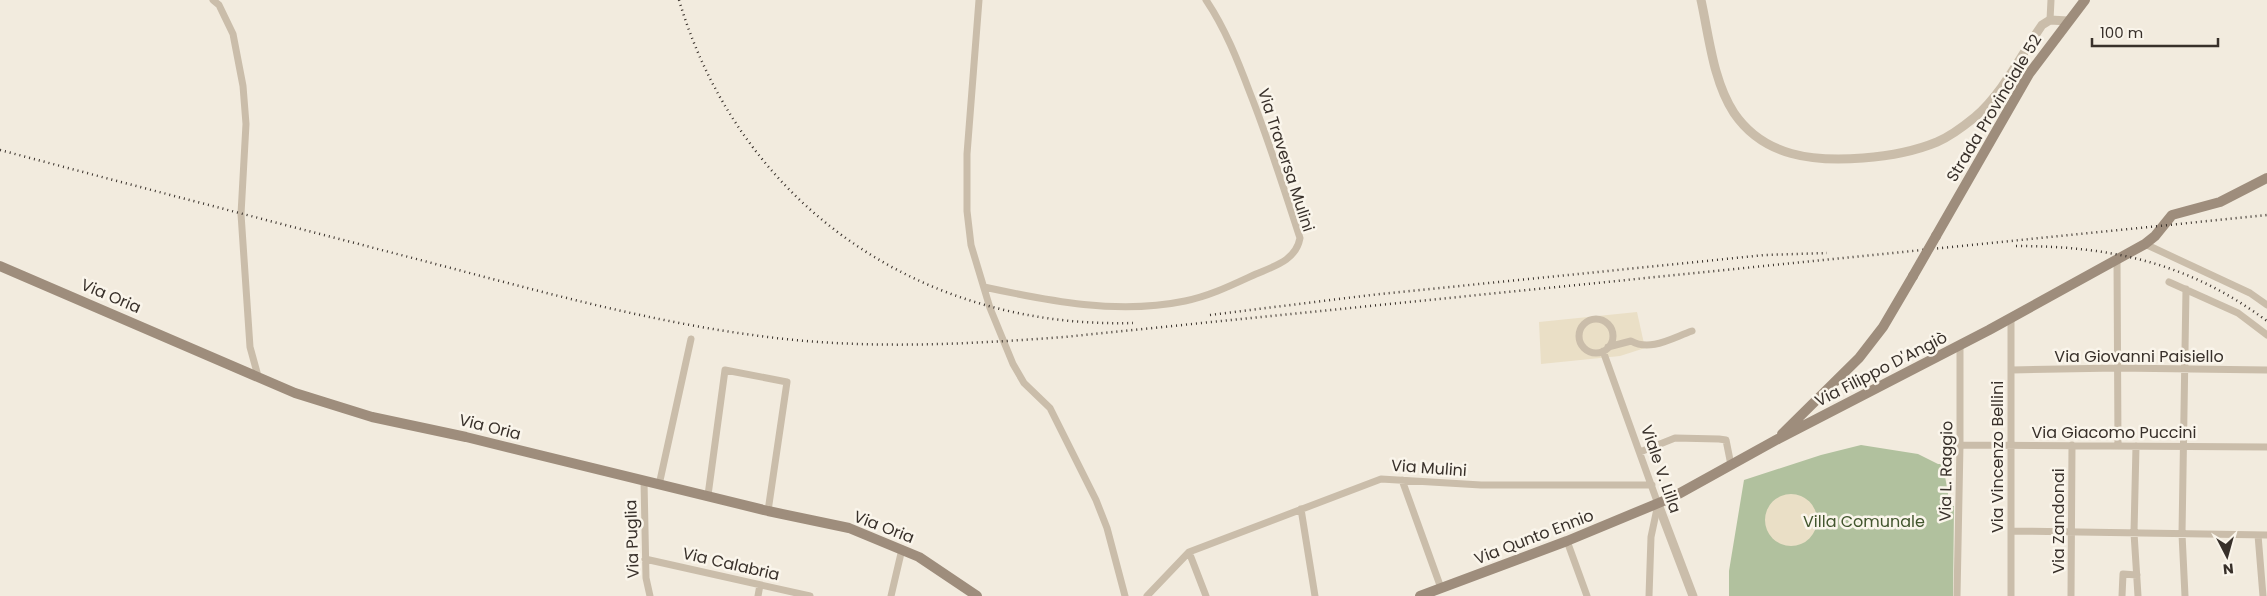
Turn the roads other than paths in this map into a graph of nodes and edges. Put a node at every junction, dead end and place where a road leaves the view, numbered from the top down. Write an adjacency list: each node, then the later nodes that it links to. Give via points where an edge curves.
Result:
1 (213, 0): 27 (street, via 219,4 233,34 244,86 246,124 241,214 250,347)
2 (979, 0): 14 (street, via 966,199 970,245)
3 (1206, 0): 14 (street, Via Traversa Mulini, via 1240,65 1268,138 1300,238 1298,249 1276,266 1214,294 1184,302 1117,307 1067,303)
4 (1701, 0): 7 (street, via 1719,79 1727,101 1744,126 1773,148 1818,159 1864,158 1911,151 1945,138 1976,115 1994,96 2042,25)
5 (2051, 0): 7 (street)
6 (2085, 0): 8 (main road, Strada Provinciale 52)
7 (2050, 20): 8 (street)
8 (2068, 21): 28 (main road, Strada Provinciale 52, bridge, via 2029,74 1883,327 1859,358)
9 (2267, 178): 10 (main road, Via Filippo D'Angiò, via 2220,202 2172,215)
10 (2145, 244): 11 (main road, Via Filippo D'Angiò); 16 (street, via 2250,292)
11 (2117, 260): 17 (main road, Via Filippo D'Angiò); 23 (street)
12 (0, 266): 27 (main road, Via Oria)
13 (2169, 282): 15 (street)
14 (984, 286): 64 (street, via 998,331 1013,364 1024,382 1050,408 1096,500)
15 (2186, 289): 19 (street, via 2238,313); 25 (street)
16 (2267, 305)
17 (2011, 318): 21 (main road, Via Filippo D'Angiò); 24 (street, Via Vincenzo Bellini)
18 (1692, 331): 22 (street, via 1649,346 1631,341)
19 (2267, 335)
20 (691, 339): 40 (street)
21 (1960, 346): 28 (main road, Via Filippo D'Angiò); 29 (street, Via L. Raggio)
22 (1605, 349): 22 (street, via 1612,337 1606,323 1596,319 1586,322 1579,337 1583,347 1592,352); 36 (street, Viale V. Lilla)
23 (2117, 368): 24 (street, Via Giovanni Paisiello); 25 (street, Via Giovanni Paisiello); 32 (street)
24 (2012, 370): 30 (street, Via Vincenzo Bellini)
25 (2186, 370): 26 (street, Via Giovanni Paisiello); 34 (street)
26 (2267, 370)
27 (258, 376): 39 (main road, Via Oria, via 295,393 372,417)
28 (1778, 439): 37 (main road, Via Filippo D'Angiò)
29 (1960, 445): 30 (street, Via Giacomo Puccini); 72 (street, Via L. Raggio)
30 (2011, 445): 31 (street, Via Giacomo Puccini); 46 (street, Via Vincenzo Bellini)
31 (2072, 446): 32 (street, Via Giacomo Puccini); 47 (street, Via Zandonai)
32 (2118, 446): 33 (street, Via Giacomo Puccini)
33 (2136, 446): 34 (street, Via Giacomo Puccini); 48 (street)
34 (2183, 446): 35 (street, Via Giacomo Puccini); 49 (street)
35 (2267, 447)
36 (1640, 452): 37 (street, via 1675,438 1726,440); 41 (street, Viale V. Lilla)
37 (1730, 465): 43 (main road, Via Filippo D'Angiò)
38 (1402, 480): 41 (street, Via Mulini, via 1481,485); 44 (street, Via Mulini, via 1381,479); 58 (street)
39 (644, 481): 40 (main road, Via Oria); 55 (street, Via Puglia)
40 (659, 484): 42 (main road, Via Oria)
41 (1652, 485): 43 (street, Viale V. Lilla)
42 (708, 496): 45 (main road, Via Oria); 45 (street, via 726,370 787,382)
43 (1658, 504): 52 (main road, Via Qunto Ennio); 70 (street, via 1651,537); 71 (street, Viale V. Lilla)
44 (1301, 509): 54 (street, Via Mulini); 67 (street)
45 (768, 511): 53 (main road, Via Oria, via 849,528)
46 (2011, 531): 47 (street); 73 (street, Via Vincenzo Bellini)
47 (2072, 532): 48 (street); 74 (street, Via Zandonai)
48 (2134, 533): 49 (street); 56 (street)
49 (2182, 534): 50 (street); 77 (street)
50 (2258, 535): 51 (street); 78 (street)
51 (2267, 535)
52 (1567, 541): 58 (main road, Via Qunto Ennio); 69 (street)
53 (902, 549): 62 (street); 63 (main road, Via Oria)
54 (1189, 552): 65 (street, Via Mulini); 66 (street)
55 (645, 558): 57 (street, Via Calabria); 59 (street, Via Puglia)
56 (2137, 575): 75 (street, via 2123,574); 76 (street)
57 (760, 585): 60 (street); 61 (street, Via Calabria)
58 (1441, 588): 68 (main road, Via Qunto Ennio)
59 (650, 596)
60 (758, 596)
61 (810, 596)
62 (891, 596)
63 (977, 596)
64 (1125, 596)
65 (1147, 596)
66 (1206, 596)
67 (1315, 596)
68 (1420, 596)
69 (1588, 596)
70 (1649, 596)
71 (1693, 596)
72 (1957, 596)
73 (2011, 596)
74 (2071, 596)
75 (2122, 596)
76 (2138, 596)
77 (2185, 596)
78 (2263, 596)

